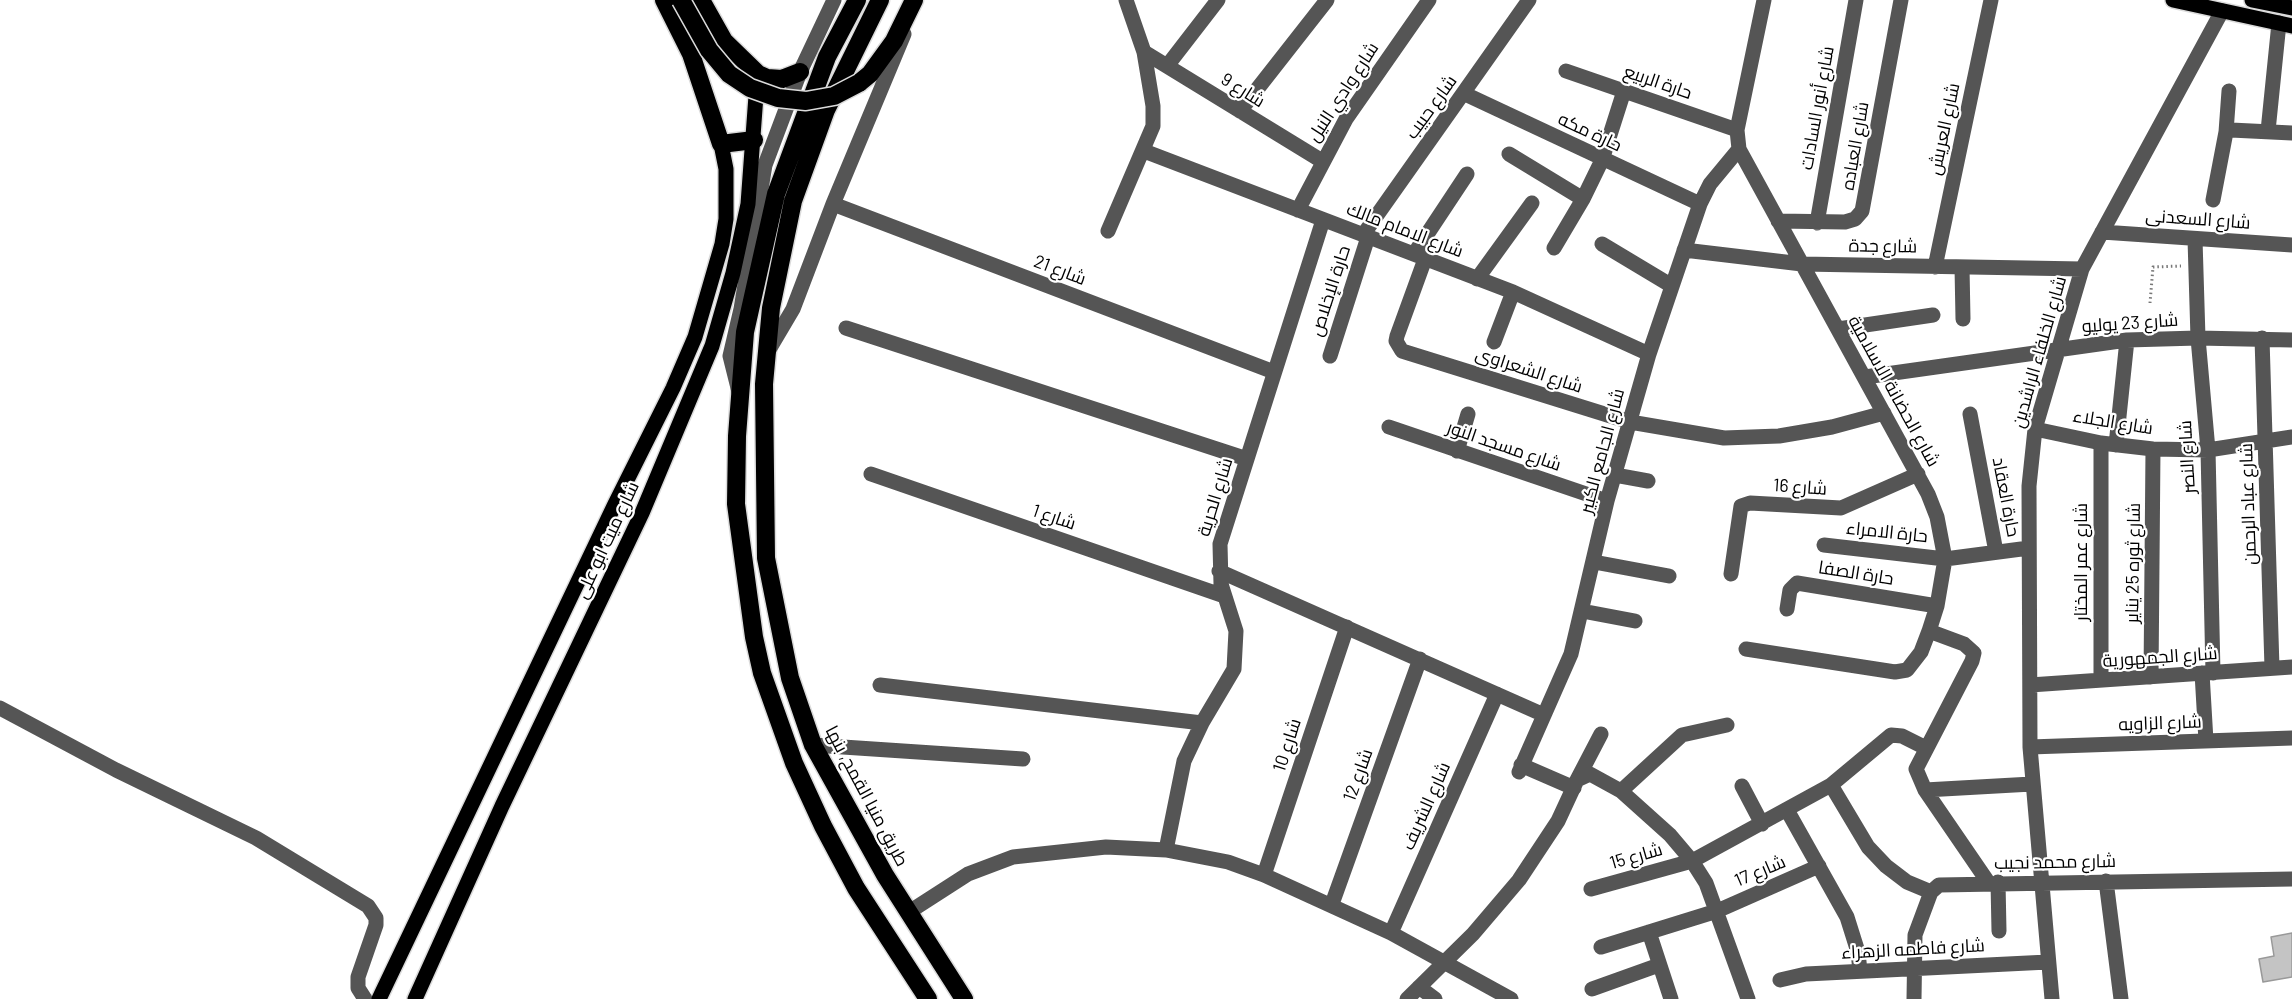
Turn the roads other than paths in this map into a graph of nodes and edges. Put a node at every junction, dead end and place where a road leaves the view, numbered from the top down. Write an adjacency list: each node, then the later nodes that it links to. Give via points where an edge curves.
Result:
1 (664, 0): 36 (highway, via 691,54)
2 (681, 0): 7 (highway, bridge, via 709,50 729,74 761,93 806,102 834,96 870,74)
3 (701, 0): 26 (highway, via 724,41)
4 (834, 0): 25 (street)
5 (857, 0): 83 (highway, via 827,57 776,194 745,332)
6 (880, 0): 78 (highway, طريق منيا القمح, بنها, via 812,143 793,201 771,308)
7 (917, 0): 46 (street)
8 (1126, 0): 22 (street)
9 (1218, 0): 23 (street)
10 (1327, 0): 30 (street)
11 (1429, 0): 41 (street, شارع وادي النيل)
12 (1530, 0): 29 (street, شارع حبيب)
13 (1856, 0): 51 (street, شارع أنور السادات)
14 (1901, 0): 51 (street, شارع العباده, via 1862,211 1845,222)
15 (1991, 0): 62 (street, شارع العريش)
16 (2173, 0): 20 (main road)
17 (2252, 0): 19 (main road)
18 (1762, 1): 31 (street)
19 (2292, 8)
20 (2222, 11): 21 (main road); 53 (street, شارع الخلفاء الراشدين)
21 (2285, 25): 32 (street)
22 (1144, 52): 23 (street, شارع 9); 38 (street, via 1153,116)
23 (1167, 66): 30 (street, شارع 9)
24 (1566, 71): 27 (street, حارة الربيع)
25 (800, 72): 26 (highway, via 782,80); 83 (street, via 765,165 730,356)
26 (758, 74): 35 (main road, شارع ميت ابو على)
27 (1624, 91): 31 (street, حارة الربيع); 40 (street)
28 (2229, 91): 33 (street)
29 (1465, 94): 40 (street, حارة مكه); 54 (street, شارع حبيب)
30 (1240, 111): 41 (street, شارع 9)
31 (1737, 130): 37 (street, شارع الحضانة الاسلامية)
32 (2268, 131): 33 (street); 34 (street)
33 (2226, 132): 44 (street)
34 (2292, 133)
35 (754, 140): 36 (highway); 175 (main road, شارع ميت ابو على, via 748,204 712,346 642,513)
36 (722, 144): 174 (main road, شارع ميت ابو على, via 728,194 722,244 685,362)
37 (1739, 148): 47 (street, شارع الجامع الكبير, via 1710,184); 50 (street, شارع الحضانة الاسلامية)
38 (1144, 151): 48 (street, شارع الامام مالك); 52 (street)
39 (1509, 154): 43 (street)
40 (1602, 160): 43 (street); 47 (street, حارة مكه)
41 (1322, 161): 48 (street, شارع وادي النيل)
42 (1467, 174): 60 (street)
43 (1584, 200): 58 (street)
44 (2213, 200)
45 (1532, 202): 65 (street)
46 (833, 204): 78 (street, via 794,309); 81 (street, شارع 21)
47 (1700, 204): 59 (street, شارع الجامع الكبير)
48 (1298, 210): 49 (street, شارع الامام مالك)
49 (1323, 220): 54 (street, شارع الامام مالك); 81 (street, شارع الحرية)
50 (1778, 221): 51 (street, شارع العباده); 61 (street, شارع الحضانة الاسلامية)
51 (1817, 223)
52 (1108, 231)
53 (2102, 232): 55 (street, شارع السعدنى); 64 (street, شارع الخلفاء الراشدين)
54 (1366, 236): 60 (street, شارع الامام مالك); 80 (street, حارة الإخلاص)
55 (2195, 239): 57 (street, شارع السعدنى); 72 (street, شارع النصر)
56 (1602, 244): 66 (street)
57 (2292, 245)
58 (1554, 248)
59 (1684, 250): 61 (street, شارع جدة); 66 (street, شارع الجامع الكبير)
60 (1419, 256): 65 (street, شارع الامام مالك); 87 (street, شارع الشعراوى, via 1397,336 1402,351)
61 (1802, 264): 62 (street, شارع جدة); 71 (street, شارع الحضانة الاسلامية)
62 (1935, 267): 63 (street, شارع جدة)
63 (1962, 267): 64 (street, شارع جدة); 69 (street)
64 (2082, 269): 77 (street, شارع الخلفاء الراشدين)
65 (1477, 279): 67 (street, شارع الامام مالك)
66 (1672, 286): 79 (street, شارع الجامع الكبير)
67 (1513, 292): 76 (street); 79 (street, شارع الامام مالك)
68 (1933, 315): 71 (street)
69 (1963, 319)
70 (846, 328): 96 (street)
71 (1838, 329): 82 (street, شارع الحضانة الاسلامية)
72 (2198, 338): 73 (street, شارع 23 يوليو); 74 (street, شارع 23 يوليو); 94 (street, شارع النصر)
73 (2262, 338): 75 (street, شارع 23 يوليو); 91 (street, شارع عباد الرحمن)
74 (2127, 340): 77 (street, شارع 23 يوليو); 92 (street, شارع عمر المختار)
75 (2292, 340)
76 (1494, 342)
77 (2057, 349): 82 (street, شارع 23 يوليو); 89 (street, شارع الخلفاء الراشدين)
78 (767, 353): 134 (highway, طريق منيا القمح, بنها, via 766,558 790,678)
79 (1649, 354): 87 (street, شارع الجامع الكبير)
80 (1330, 356)
81 (1274, 372): 96 (street, شارع الحرية)
82 (1865, 377): 84 (street, شارع الحضانة الاسلامية)
83 (740, 394): 155 (highway, via 736,504 753,637 794,763)
84 (1884, 413): 87 (street, شارع الشعراوى, via 1832,428 1725,438); 98 (street, شارع الحضانة الاسلامية)
85 (1468, 414): 95 (street)
86 (1970, 414): 104 (street, حارة العقاد)
87 (1630, 422): 99 (street, شارع الجامع الكبير)
88 (1389, 427): 95 (street, شارع مسجد النور)
89 (2035, 429): 92 (street, شارع الجلاء); 103 (street, شارع الخلفاء الراشدين, via 2029,486)
90 (2292, 437): 91 (street, شارع الجلاء)
91 (2265, 443): 94 (street, شارع الجلاء); 120 (street, شارع عباد الرحمن)
92 (2108, 444): 93 (street, شارع الجلاء); 123 (street, شارع عمر المختار)
93 (2153, 449): 94 (street, شارع الجلاء); 122 (street, شارع ثوره 25 يناير)
94 (2208, 450): 121 (street, شارع النصر)
95 (1457, 451): 101 (street, شارع مسجد النور)
96 (1246, 459): 107 (street, شارع الحرية, via 1220,544)
97 (871, 474): 110 (street, شارع 1)
98 (1918, 474): 105 (street, شارع الحضانة الاسلامية, via 1937,517); 108 (street, شارع 16, via 1841,508 1750,503 1741,506)
99 (1615, 475): 100 (street); 101 (street, شارع الجامع الكبير)
100 (1648, 481)
101 (1607, 501): 106 (street, شارع الجامع الكبير)
102 (1824, 545): 105 (street, حارة الامراء)
103 (2029, 548): 104 (street, حارة الامراء); 125 (street, شارع الخلفاء الراشدين)
104 (1996, 552): 105 (street, حارة الامراء)
105 (1945, 558): 111 (street, شارع الحضانة الاسلامية)
106 (1594, 562): 109 (street); 113 (street, شارع الجامع الكبير)
107 (1219, 571): 110 (street, شارع الحرية); 115 (street)
108 (1731, 574)
109 (1669, 576)
110 (1224, 596): 129 (street, شارع الحرية, via 1236,631 1236,657 1229,681)
111 (1937, 606): 112 (street, حارة الصفا, via 1797,583 1790,590); 116 (street, شارع الحضانة الاسلامية)
112 (1787, 609)
113 (1582, 611): 114 (street); 128 (street, شارع الجامع الكبير, via 1571,654)
114 (1635, 621)
115 (1347, 627): 118 (street); 150 (street, شارع 10)
116 (1929, 631): 117 (street, شارع الحضانة الاسلامية, via 1916,662 1907,670 1895,672); 136 (street, via 1964,644 1974,653)
117 (1746, 649)
118 (1420, 659): 126 (street); 158 (street, شارع 12)
119 (2292, 667): 120 (street, شارع الجمهورية)
120 (2272, 668): 121 (street, شارع الجمهورية)
121 (2208, 673): 122 (street, شارع الجمهورية); 133 (street, شارع النصر)
122 (2151, 677): 123 (street, شارع الجمهورية)
123 (2101, 680): 125 (street, شارع الجمهورية)
124 (880, 685): 129 (street)
125 (2030, 685): 135 (street, شارع الخلفاء الراشدين)
126 (1497, 694): 128 (street); 163 (street, شارع الشريف)
127 (0, 708): 173 (street, via 256,838 368,906 376,925 358,977 358,988)
128 (1544, 715): 138 (street, شارع الجامع الكبير, via 1520,768)
129 (1202, 723): 146 (street, شارع الحرية, via 1184,761)
130 (1727, 725): 142 (street, via 1682,735)
131 (1601, 734): 138 (street)
132 (2292, 738): 133 (street, شارع الزاويه)
133 (2206, 741): 135 (street, شارع الزاويه)
134 (813, 745): 137 (street); 149 (highway, طريق منيا القمح, بنها)
135 (2030, 747): 139 (street, شارع الخلفاء الراشدين)
136 (1926, 748): 140 (street, شارع 15, via 1891,735); 143 (street, via 1917,769)
137 (1023, 759)
138 (1576, 784): 142 (street, via 1581,776 1590,774); 165 (street, via 1558,821 1519,880)
139 (2032, 784): 143 (street); 154 (street, شارع الخلفاء الراشدين)
140 (1831, 785): 144 (street, شارع 15); 157 (street, via 1868,847 1907,882)
141 (1742, 786): 145 (street)
142 (1621, 790): 147 (street)
143 (1925, 790): 153 (street)
144 (1787, 810): 145 (street, شارع 15); 148 (street)
145 (1762, 824): 147 (street, شارع 15)
146 (1166, 850): 150 (street, via 1228,862); 160 (street, via 1106,847 1013,857 968,874)
147 (1692, 861): 156 (street, شارع 15); 159 (street)
148 (1819, 866): 159 (street, شارع 17); 169 (street, via 1847,917)
149 (885, 874): 155 (highway); 160 (highway, طريق منيا القمح, بنها)
150 (1264, 875): 158 (street)
151 (2292, 879): 152 (street, شارع محمد نجيب)
152 (2106, 881): 154 (street, شارع محمد نجيب); 185 (street)
153 (1993, 882): 154 (street, شارع محمد نجيب); 157 (street, شارع محمد نجيب, via 1947,883); 161 (street)
154 (2041, 882): 166 (street, شارع الخلفاء الراشدين)
155 (856, 888): 176 (highway)
156 (1591, 889)
157 (1931, 892): 168 (street, via 1915,935)
158 (1332, 904): 163 (street)
159 (1717, 910): 162 (street, شارع 17); 182 (street)
160 (909, 912): 177 (highway, طريق منيا القمح, بنها)
161 (1999, 931)
162 (1648, 932): 164 (street, شارع 17); 167 (street)
163 (1391, 933): 165 (street)
164 (1601, 948)
165 (1445, 961): 171 (street); 180 (street)
166 (2048, 962): 168 (street, شارع فاطمه الزهراء); 184 (street, شارع الخلفاء الراشدين)
167 (1659, 965): 172 (street); 181 (street)
168 (1912, 969): 169 (street, شارع فاطمه الزهراء); 183 (street)
169 (1860, 971): 170 (street, شارع فاطمه الزهراء, via 1806,974)
170 (1780, 980)
171 (1419, 987): 178 (street); 179 (street)
172 (1592, 989)
173 (365, 999)
174 (379, 999)
175 (415, 999)
176 (928, 999)
177 (964, 999)
178 (1407, 999)
179 (1436, 999)
180 (1511, 999)
181 (1671, 999)
182 (1748, 999)
183 (1914, 999)
184 (2052, 999)
185 (2121, 999)

